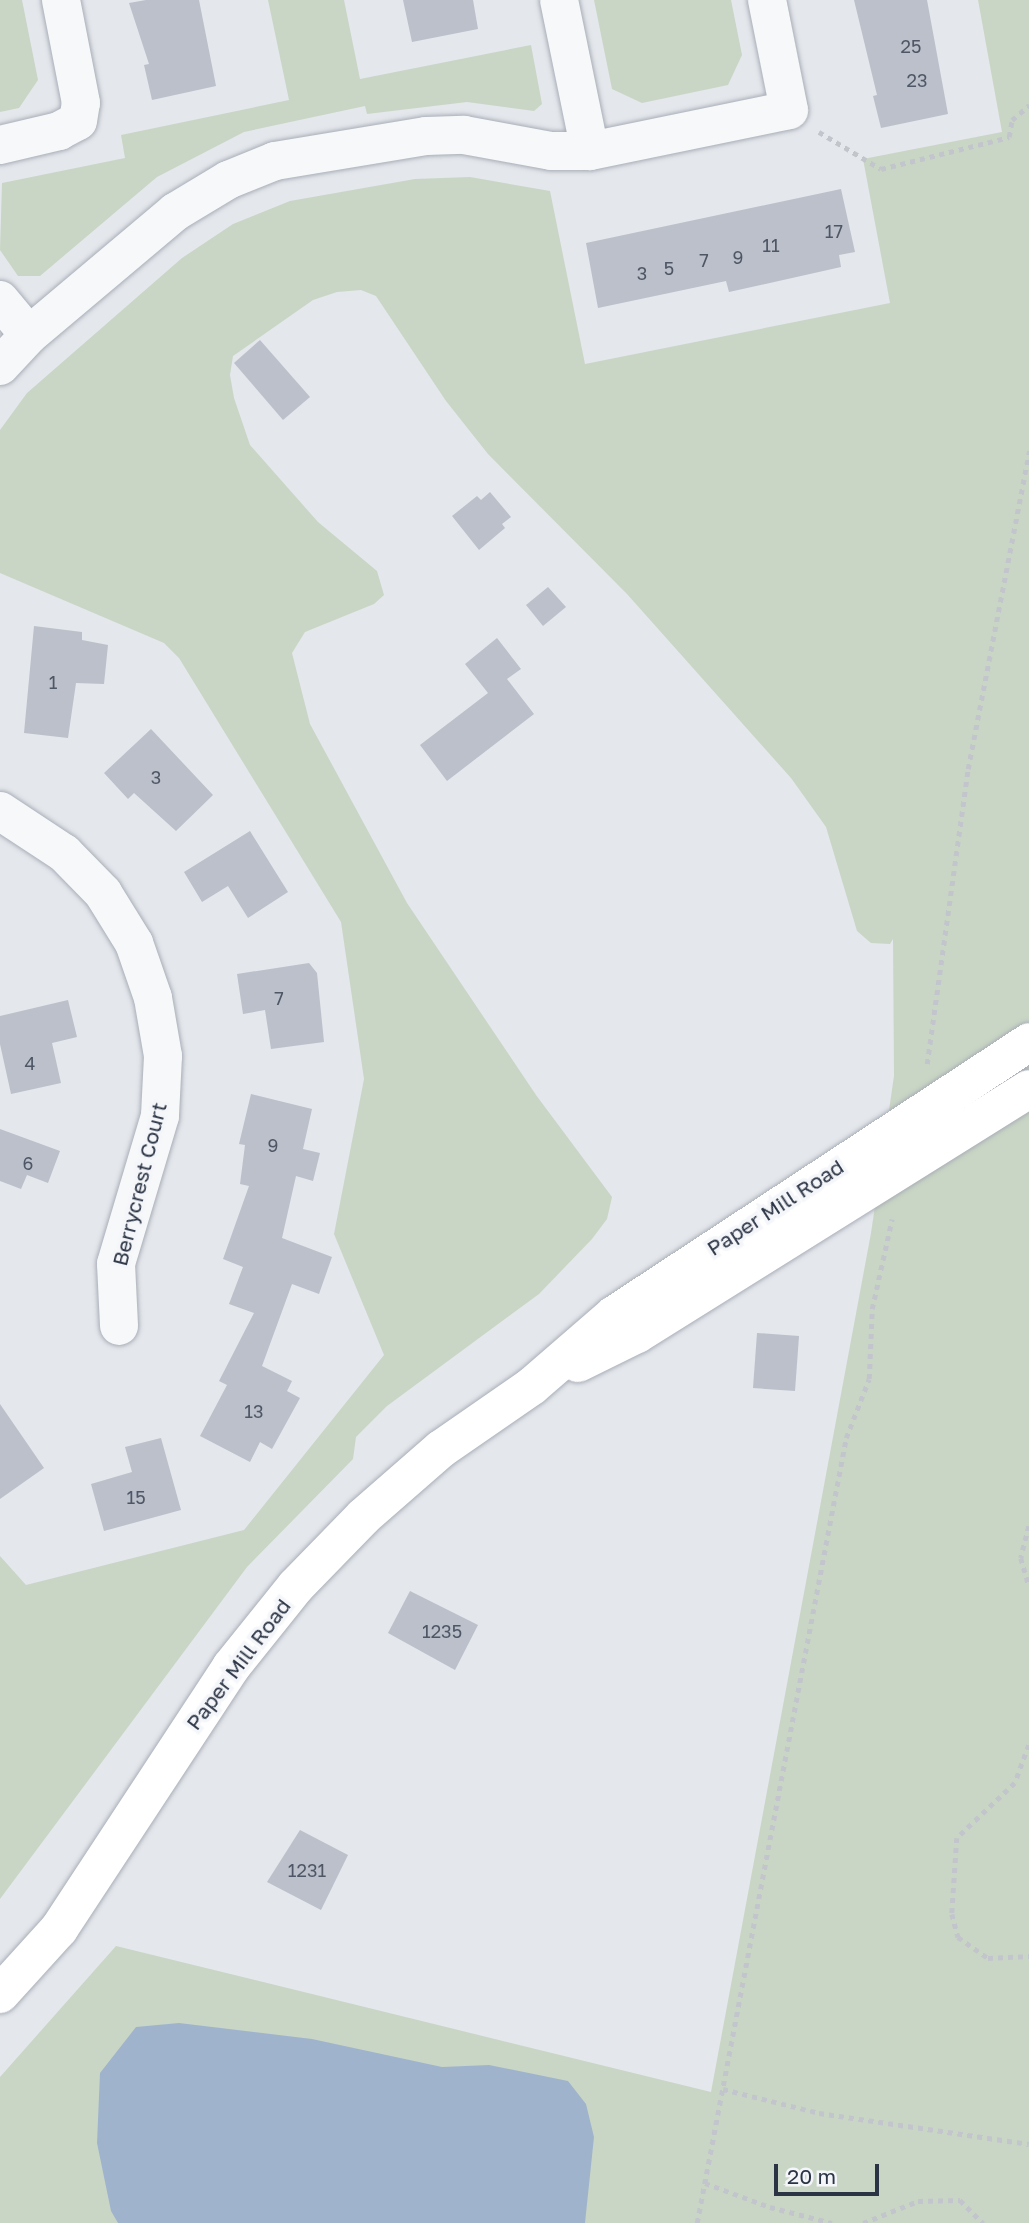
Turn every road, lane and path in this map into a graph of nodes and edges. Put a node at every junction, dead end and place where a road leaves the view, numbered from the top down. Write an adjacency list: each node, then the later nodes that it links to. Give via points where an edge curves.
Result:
1 (61, 0): 6 (street, via 81,103 78,121 59,131)
2 (559, 0): 7 (street)
3 (767, 0): 7 (street, via 789,110)
4 (1029, 105): 5 (path, via 1012,120 1009,137 881,169)
5 (819, 132)
6 (0, 145)
7 (590, 151): 9 (street, via 551,151 464,135 426,136 275,162 228,180 175,212)
8 (0, 300): 9 (street)
9 (29, 335): 10 (street)
10 (0, 366)
11 (1029, 451): 14 (path, via 968,769)
12 (0, 811): 17 (street, Berrycrest Court, via 64,853 103,893 134,943 153,998 163,1056 160,1116 116,1264)
13 (1029, 1042): 18 (main road, Paper Mill Road, via 614,1315)
14 (926, 1071)
15 (1029, 1089): 18 (main road, Paper Mill Road, via 637,1335)
16 (895, 1209): 24 (path, via 872,1309 869,1380 846,1438)
17 (119, 1326)
18 (532, 1386): 23 (main road, Paper Mill Road, via 441,1449 363,1517 296,1586 224,1678 59,1929)
19 (1029, 1526): 20 (path, via 1021,1558)
20 (1029, 1586)
21 (1029, 1745): 22 (path, via 1016,1783 957,1838 952,1914 958,1937 988,1958)
22 (1029, 1956)
23 (0, 1994)
24 (723, 2089): 25 (path, via 819,2113); 26 (path)
25 (1029, 2144)
26 (705, 2183): 27 (path); 28 (path)
27 (697, 2223)
28 (832, 2223)
29 (863, 2223): 30 (path, via 918,2202 960,2200)
30 (983, 2223)

